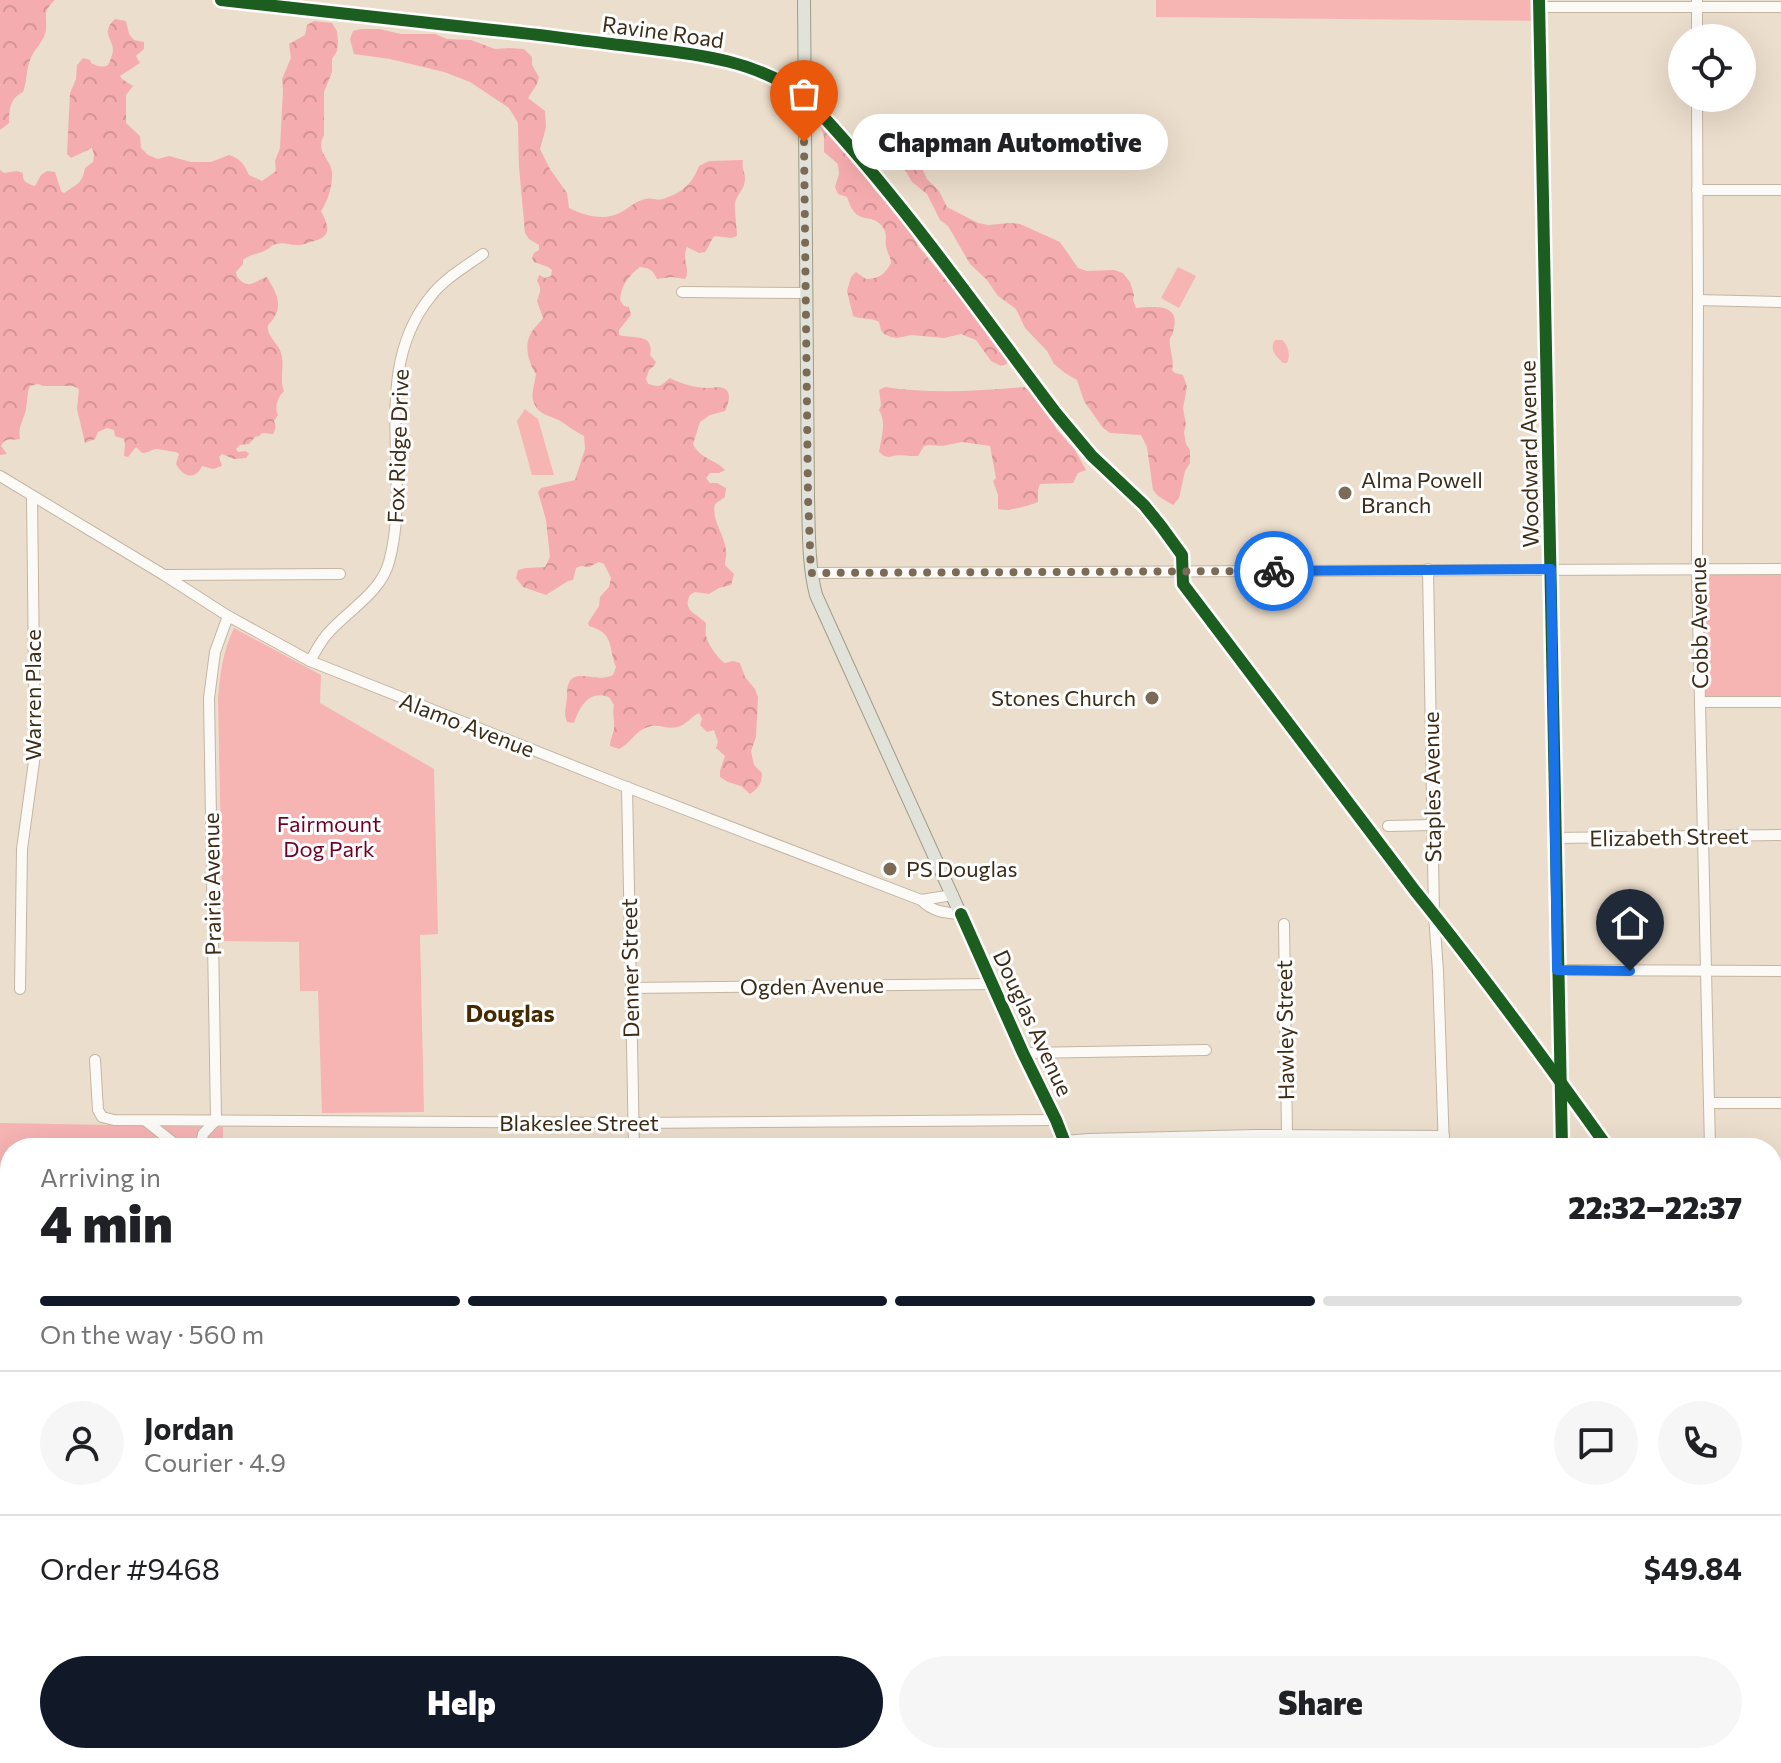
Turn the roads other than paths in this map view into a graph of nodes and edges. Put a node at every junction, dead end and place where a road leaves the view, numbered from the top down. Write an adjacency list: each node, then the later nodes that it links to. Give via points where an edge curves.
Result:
1 (221, 0): 6 (street, Ravine Road, via 690,54 750,69)
2 (804, 0): 6 (main road, Douglas Avenue)
3 (1539, 4): 4 (street); 18 (street, Woodward Avenue)
4 (1697, 4): 5 (street)
5 (1781, 7)
6 (804, 97): 12 (main road, Douglas Avenue)
7 (1697, 112): 8 (street, Cobb Avenue)
8 (1697, 190): 9 (street); 13 (street, Cobb Avenue)
9 (1781, 190)
10 (483, 254): 25 (street, Fox Ridge Drive, via 432,294 403,345 397,381 396,529 388,566 371,593 327,633)
11 (682, 292): 12 (street)
12 (807, 293): 21 (main road, Douglas Avenue)
13 (1698, 300): 14 (street); 20 (street, Cobb Avenue)
14 (1781, 302)
15 (0, 476): 16 (street, Alamo Avenue)
16 (32, 496): 23 (street, Alamo Avenue); 43 (street, Warren Place, via 35,754 22,849)
17 (1428, 569): 18 (street); 21 (street); 29 (street, Staples Avenue)
18 (1551, 569): 20 (street); 33 (street, Woodward Avenue)
19 (1781, 569): 20 (street)
20 (1697, 570): 26 (street, Cobb Avenue)
21 (811, 573): 34 (main road, Douglas Avenue, via 816,595)
22 (340, 574): 23 (street)
23 (164, 575): 24 (street, Alamo Avenue)
24 (228, 616): 25 (street, Alamo Avenue); 49 (street, Prairie Avenue, via 215,652 209,698)
25 (310, 661): 28 (street, Alamo Avenue)
26 (1700, 702): 27 (street); 32 (street, Cobb Avenue)
27 (1781, 702)
28 (627, 787): 35 (street, Alamo Avenue); 42 (street, Denner Street)
29 (1433, 825): 30 (street); 56 (street, Staples Avenue)
30 (1388, 826)
31 (1781, 835): 32 (street, Elizabeth Street)
32 (1703, 836): 33 (street, Elizabeth Street); 40 (street, Cobb Avenue)
33 (1556, 838): 38 (street, Woodward Avenue)
34 (953, 895): 35 (street); 36 (main road, Douglas Avenue)
35 (921, 900): 36 (street, Alamo Avenue, via 929,909)
36 (961, 914): 41 (main road, Douglas Avenue)
37 (1284, 924): 54 (street, Hawley Street)
38 (1557, 970): 40 (street); 62 (street, Woodward Avenue)
39 (1781, 971): 40 (street)
40 (1705, 972): 47 (street, Cobb Avenue)
41 (993, 984): 42 (street, Ogden Avenue); 45 (main road, Douglas Avenue)
42 (631, 988): 52 (street, Denner Street)
43 (20, 989)
44 (1206, 1050): 45 (street)
45 (1023, 1053): 50 (main road, Douglas Avenue)
46 (95, 1060): 51 (street, Blakeslee Street, via 102,1117)
47 (1709, 1103): 48 (street); 63 (street, Cobb Avenue)
48 (1781, 1103)
49 (216, 1120): 51 (street, Blakeslee Street); 52 (street, Blakeslee Street); 58 (street)
50 (1056, 1120): 52 (street, Blakeslee Street); 60 (main road, Douglas Avenue)
51 (146, 1121): 57 (street)
52 (634, 1123): 59 (street, Denner Street)
53 (1255, 1135): 54 (street); 61 (street)
54 (1287, 1135): 55 (street)
55 (1347, 1136): 56 (street)
56 (1444, 1136)
57 (167, 1138)
58 (202, 1138)
59 (634, 1138)
60 (1063, 1138)
61 (1130, 1138)
62 (1562, 1138)
63 (1710, 1138)

